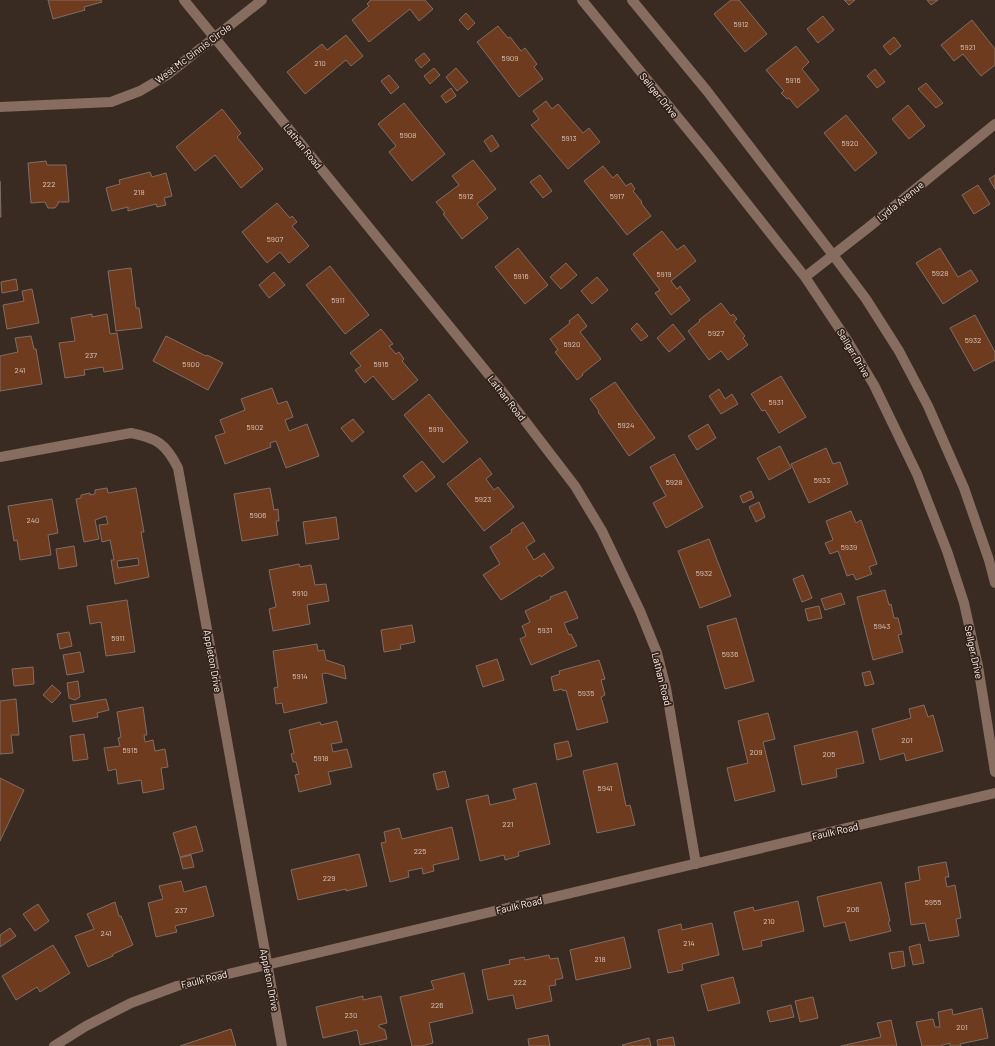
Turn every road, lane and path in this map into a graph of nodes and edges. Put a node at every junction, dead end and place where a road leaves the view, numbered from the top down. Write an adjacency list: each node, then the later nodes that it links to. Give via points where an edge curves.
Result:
1 (184, 0): 5 (street, Lathan Road)
2 (262, 0): 5 (street, West Mc Ginnis Circle)
3 (582, 0): 9 (street, Sellger Drive)
4 (632, 0): 8 (street, via 707,91)
5 (214, 38): 6 (street, West Mc Ginnis Circle, via 166,75 140,91 111,102); 14 (street, Lathan Road, via 502,391 575,486 598,525 640,611 656,653 666,688)
6 (0, 107)
7 (995, 124): 8 (street, Lydia Avenue)
8 (833, 255): 9 (street, Lydia Avenue); 11 (street, via 866,299 899,351 928,406 964,488)
9 (805, 277): 12 (street, Sellger Drive, via 874,385 917,474 947,551 964,603 978,666)
10 (0, 457): 15 (street, Appleton Drive, via 130,433 147,436 159,442 171,453 178,468)
11 (995, 583)
12 (995, 772)
13 (995, 793): 14 (street, Faulk Road)
14 (696, 864): 15 (street, Faulk Road)
15 (266, 964): 16 (street, Faulk Road, via 177,986 131,1003); 17 (street, Appleton Drive)
16 (54, 1046)
17 (282, 1046)

